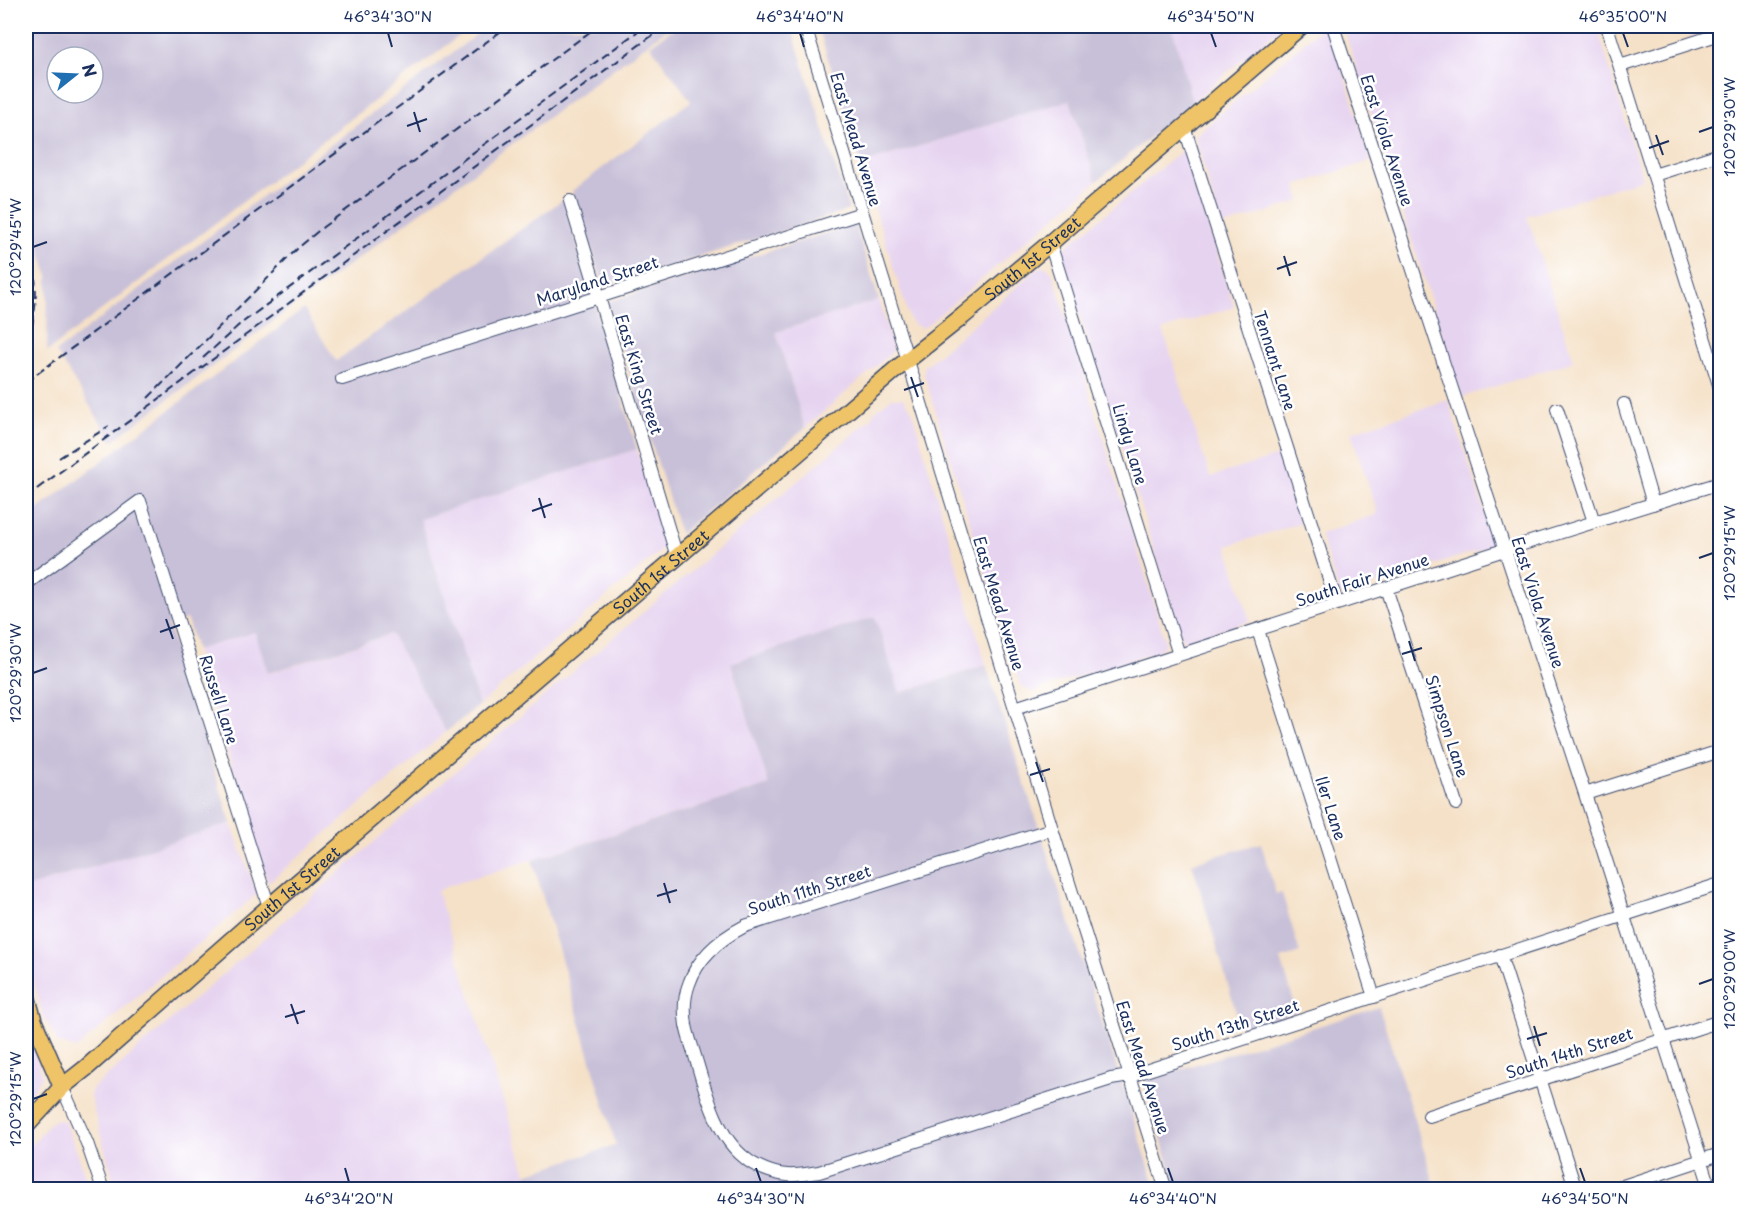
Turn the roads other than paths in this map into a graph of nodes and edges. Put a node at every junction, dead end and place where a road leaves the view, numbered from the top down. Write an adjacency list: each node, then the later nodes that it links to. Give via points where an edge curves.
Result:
1 (805, 26): 11 (street, East Mead Avenue)
2 (1302, 26): 7 (main road, South 1st Street)
3 (1333, 26): 22 (street, East Viola Avenue)
4 (1607, 26): 6 (street)
5 (1720, 34): 6 (street)
6 (1620, 66): 9 (street)
7 (1184, 126): 12 (main road, South 1st Street); 26 (street, Tennant Lane)
8 (1720, 154): 9 (street)
9 (1654, 175): 16 (street)
10 (570, 201): 13 (street, East King Street)
11 (862, 213): 13 (street, Maryland Street); 14 (street, East Mead Avenue)
12 (1050, 243): 14 (main road, South 1st Street); 28 (street, Lindy Lane)
13 (599, 296): 15 (street, Maryland Street); 23 (street, East King Street)
14 (907, 360): 23 (main road, South 1st Street); 29 (street, East Mead Avenue)
15 (342, 379)
16 (1720, 388)
17 (1624, 404): 20 (street)
18 (1557, 409): 21 (street)
19 (1720, 483): 20 (street, South Fair Avenue)
20 (1653, 504): 21 (street, South Fair Avenue)
21 (1594, 522): 22 (street, South Fair Avenue)
22 (1504, 550): 25 (street, South Fair Avenue); 31 (street, East Viola Avenue)
23 (677, 557): 35 (main road, South 1st Street)
24 (26, 584): 35 (street, Russell Lane, via 140,501)
25 (1386, 588): 26 (street, South Fair Avenue); 32 (street, Simpson Lane)
26 (1337, 604): 27 (street, South Fair Avenue)
27 (1258, 630): 28 (street, South Fair Avenue); 39 (street, Iler Lane)
28 (1179, 655): 29 (street, South Fair Avenue)
29 (1015, 708): 33 (street, East Mead Avenue)
30 (1720, 751): 31 (street)
31 (1585, 794): 36 (street, East Viola Avenue)
32 (1456, 804)
33 (1052, 830): 42 (street, South 11th Street, via 729,934 701,962 688,985 686,1026); 43 (street, East Mead Avenue)
34 (1720, 884): 36 (street, South 13th Street)
35 (269, 907): 45 (main road, South 1st Street)
36 (1623, 915): 37 (street, South 13th Street); 41 (street, East Viola Avenue)
37 (1500, 955): 39 (street, South 13th Street); 44 (street)
38 (26, 994): 45 (main road)
39 (1374, 997): 43 (street, South 13th Street)
40 (1720, 1021): 41 (street, South 14th Street)
41 (1663, 1039): 44 (street, South 14th Street); 49 (street, East Viola Avenue)
42 (701, 1076): 43 (street, South 13th Street, via 718,1125 734,1148 745,1159 786,1175 819,1172 1111,1078)
43 (1130, 1076): 51 (street, East Mead Avenue)
44 (1540, 1079): 46 (street, South 14th Street); 52 (street)
45 (62, 1087): 47 (main road, South 1st Street); 50 (street)
46 (1429, 1116)
47 (26, 1126)
48 (1720, 1154): 49 (street)
49 (1702, 1160): 53 (street); 54 (street, East Viola Avenue)
50 (103, 1190)
51 (1166, 1190)
52 (1576, 1190)
53 (1611, 1190)
54 (1711, 1190)

